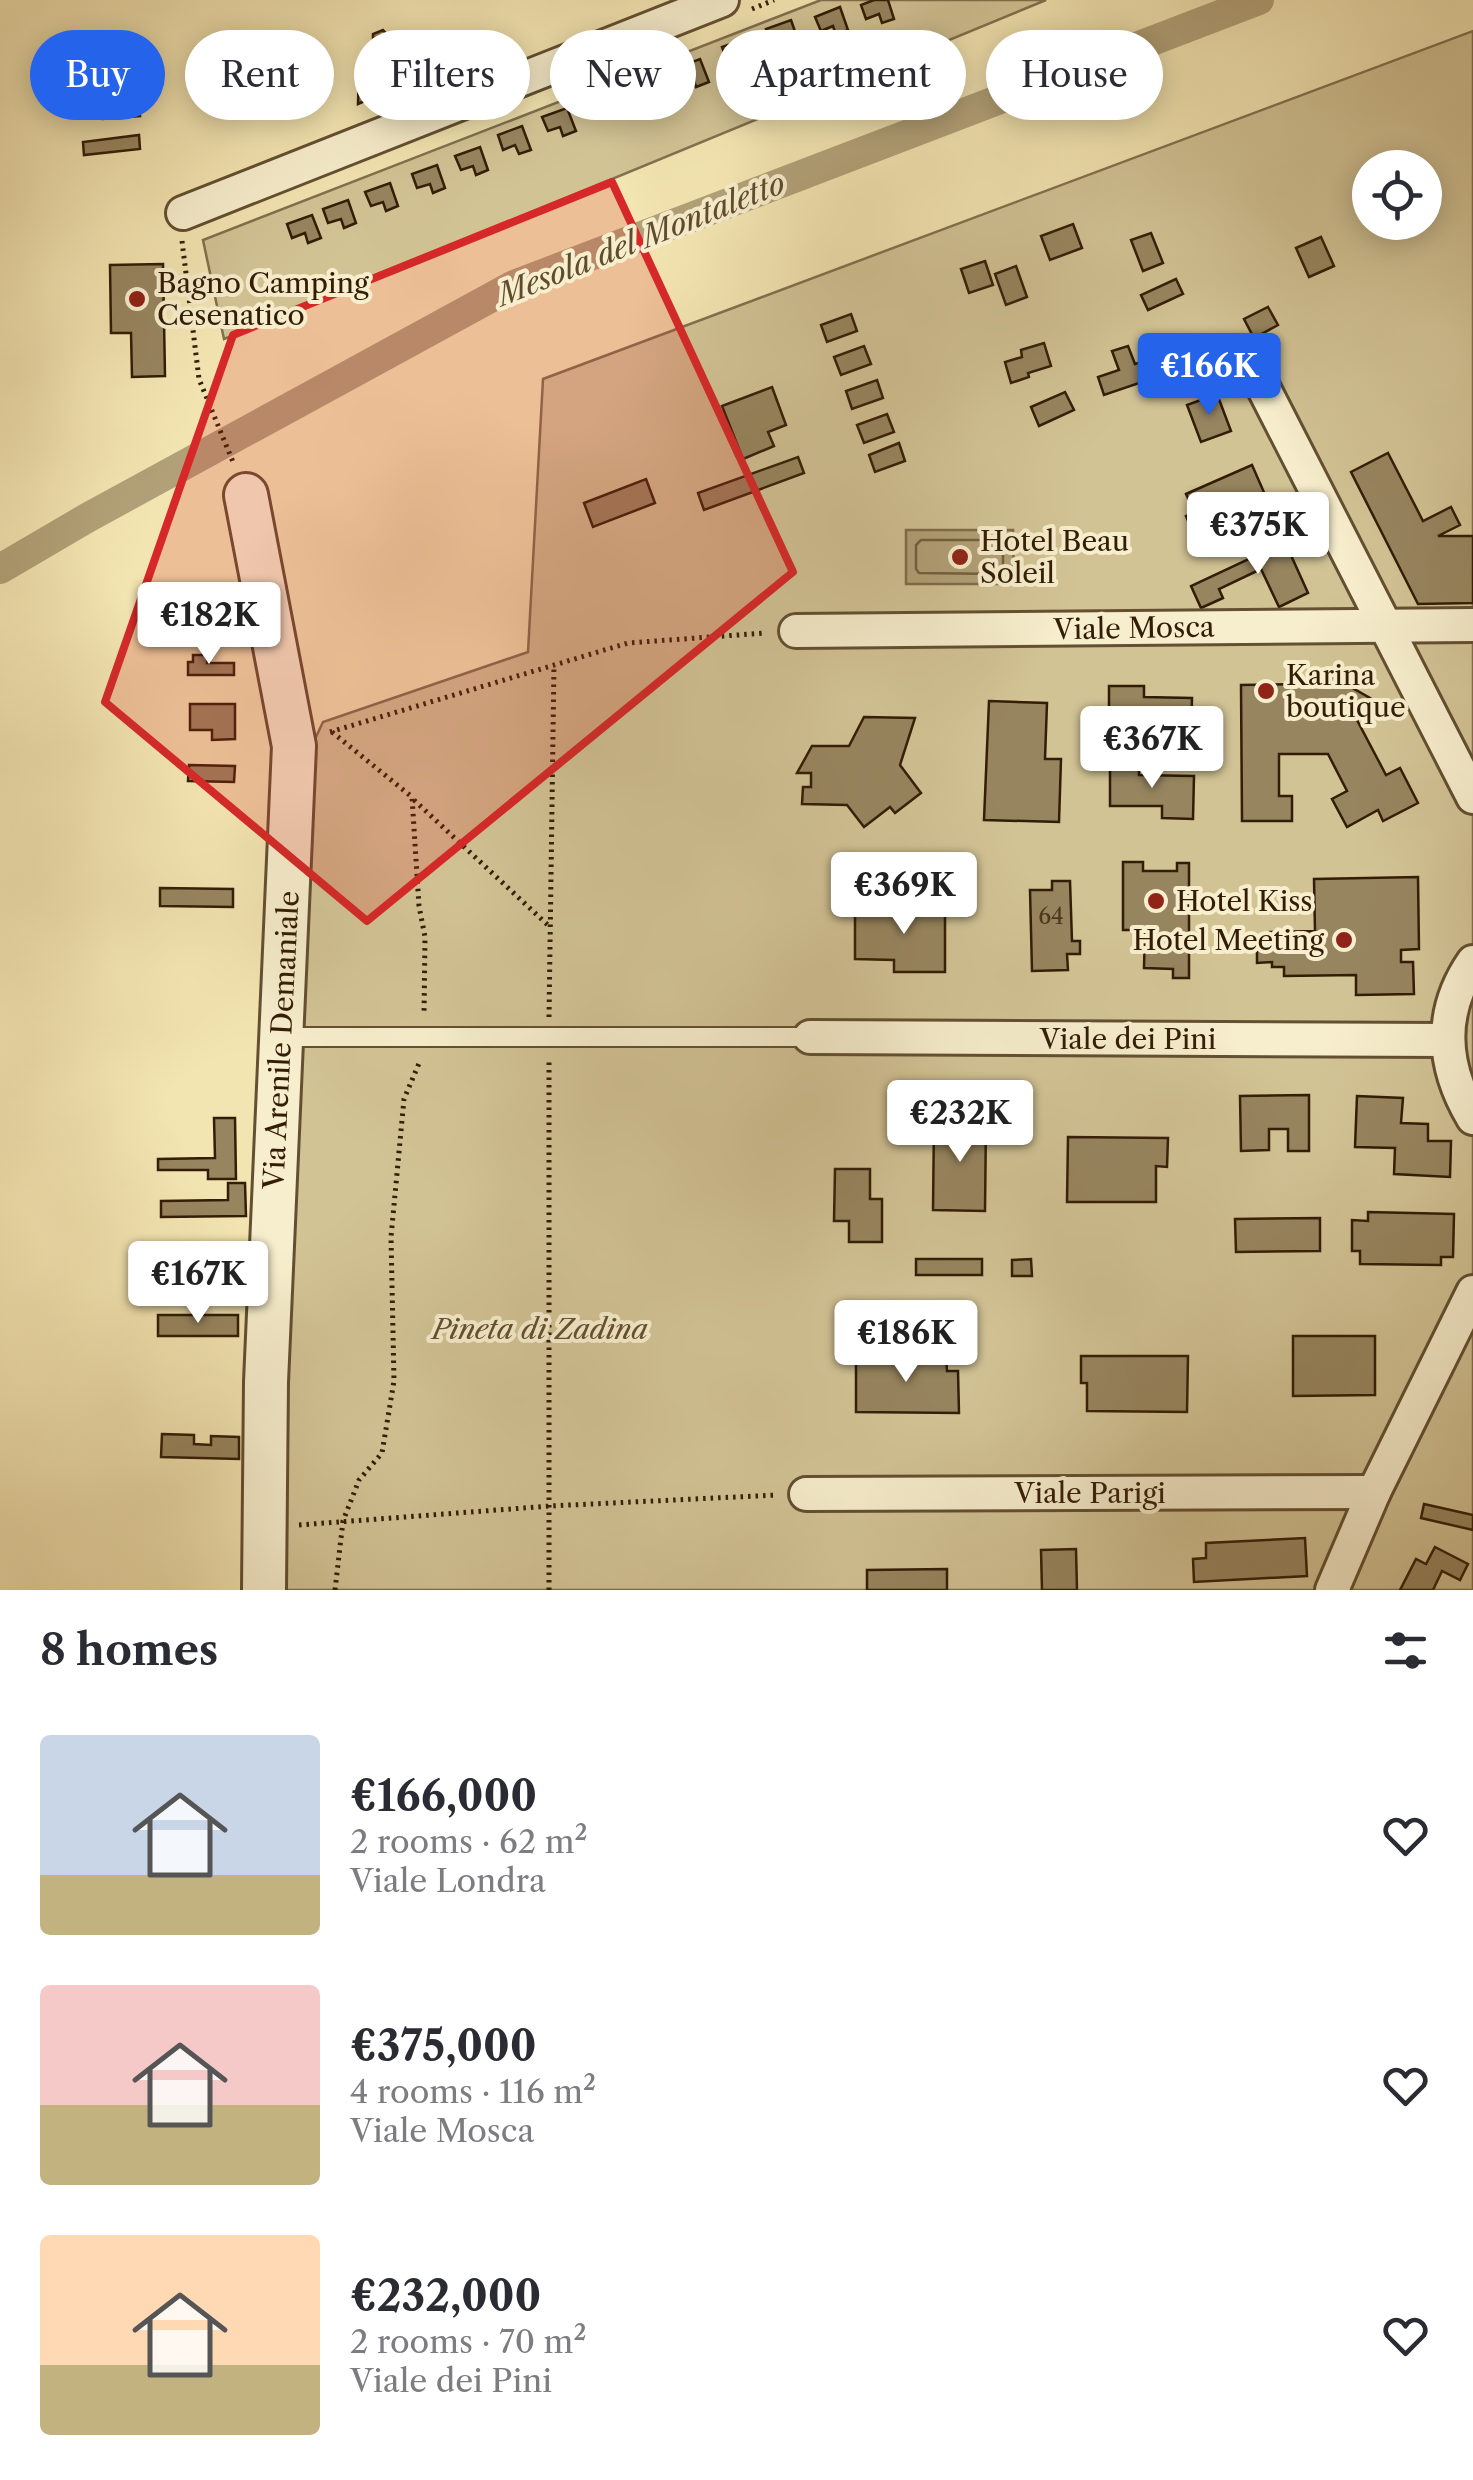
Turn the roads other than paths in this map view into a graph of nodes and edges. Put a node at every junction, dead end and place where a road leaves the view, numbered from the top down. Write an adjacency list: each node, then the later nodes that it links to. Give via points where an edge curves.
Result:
1 (722, 0): 2 (street)
2 (183, 213)
3 (1263, 387): 6 (street)
4 (246, 495): 17 (street, Via Arenile Demaniale, via 294,746 266,1382)
5 (1473, 624): 6 (street, Viale Mosca)
6 (1386, 625): 7 (street, Viale Mosca); 8 (street)
7 (796, 631)
8 (1473, 797)
9 (1473, 962): 12 (street, via 1453,1000)
10 (292, 1037): 11 (lane)
11 (810, 1037): 12 (street, Viale dei Pini)
12 (1447, 1040): 13 (street, via 1453,1080)
13 (1473, 1118)
14 (1473, 1292): 15 (street)
15 (1374, 1492): 16 (street, Viale Parigi); 18 (street)
16 (806, 1494)
17 (264, 1590)
18 (1332, 1590)

